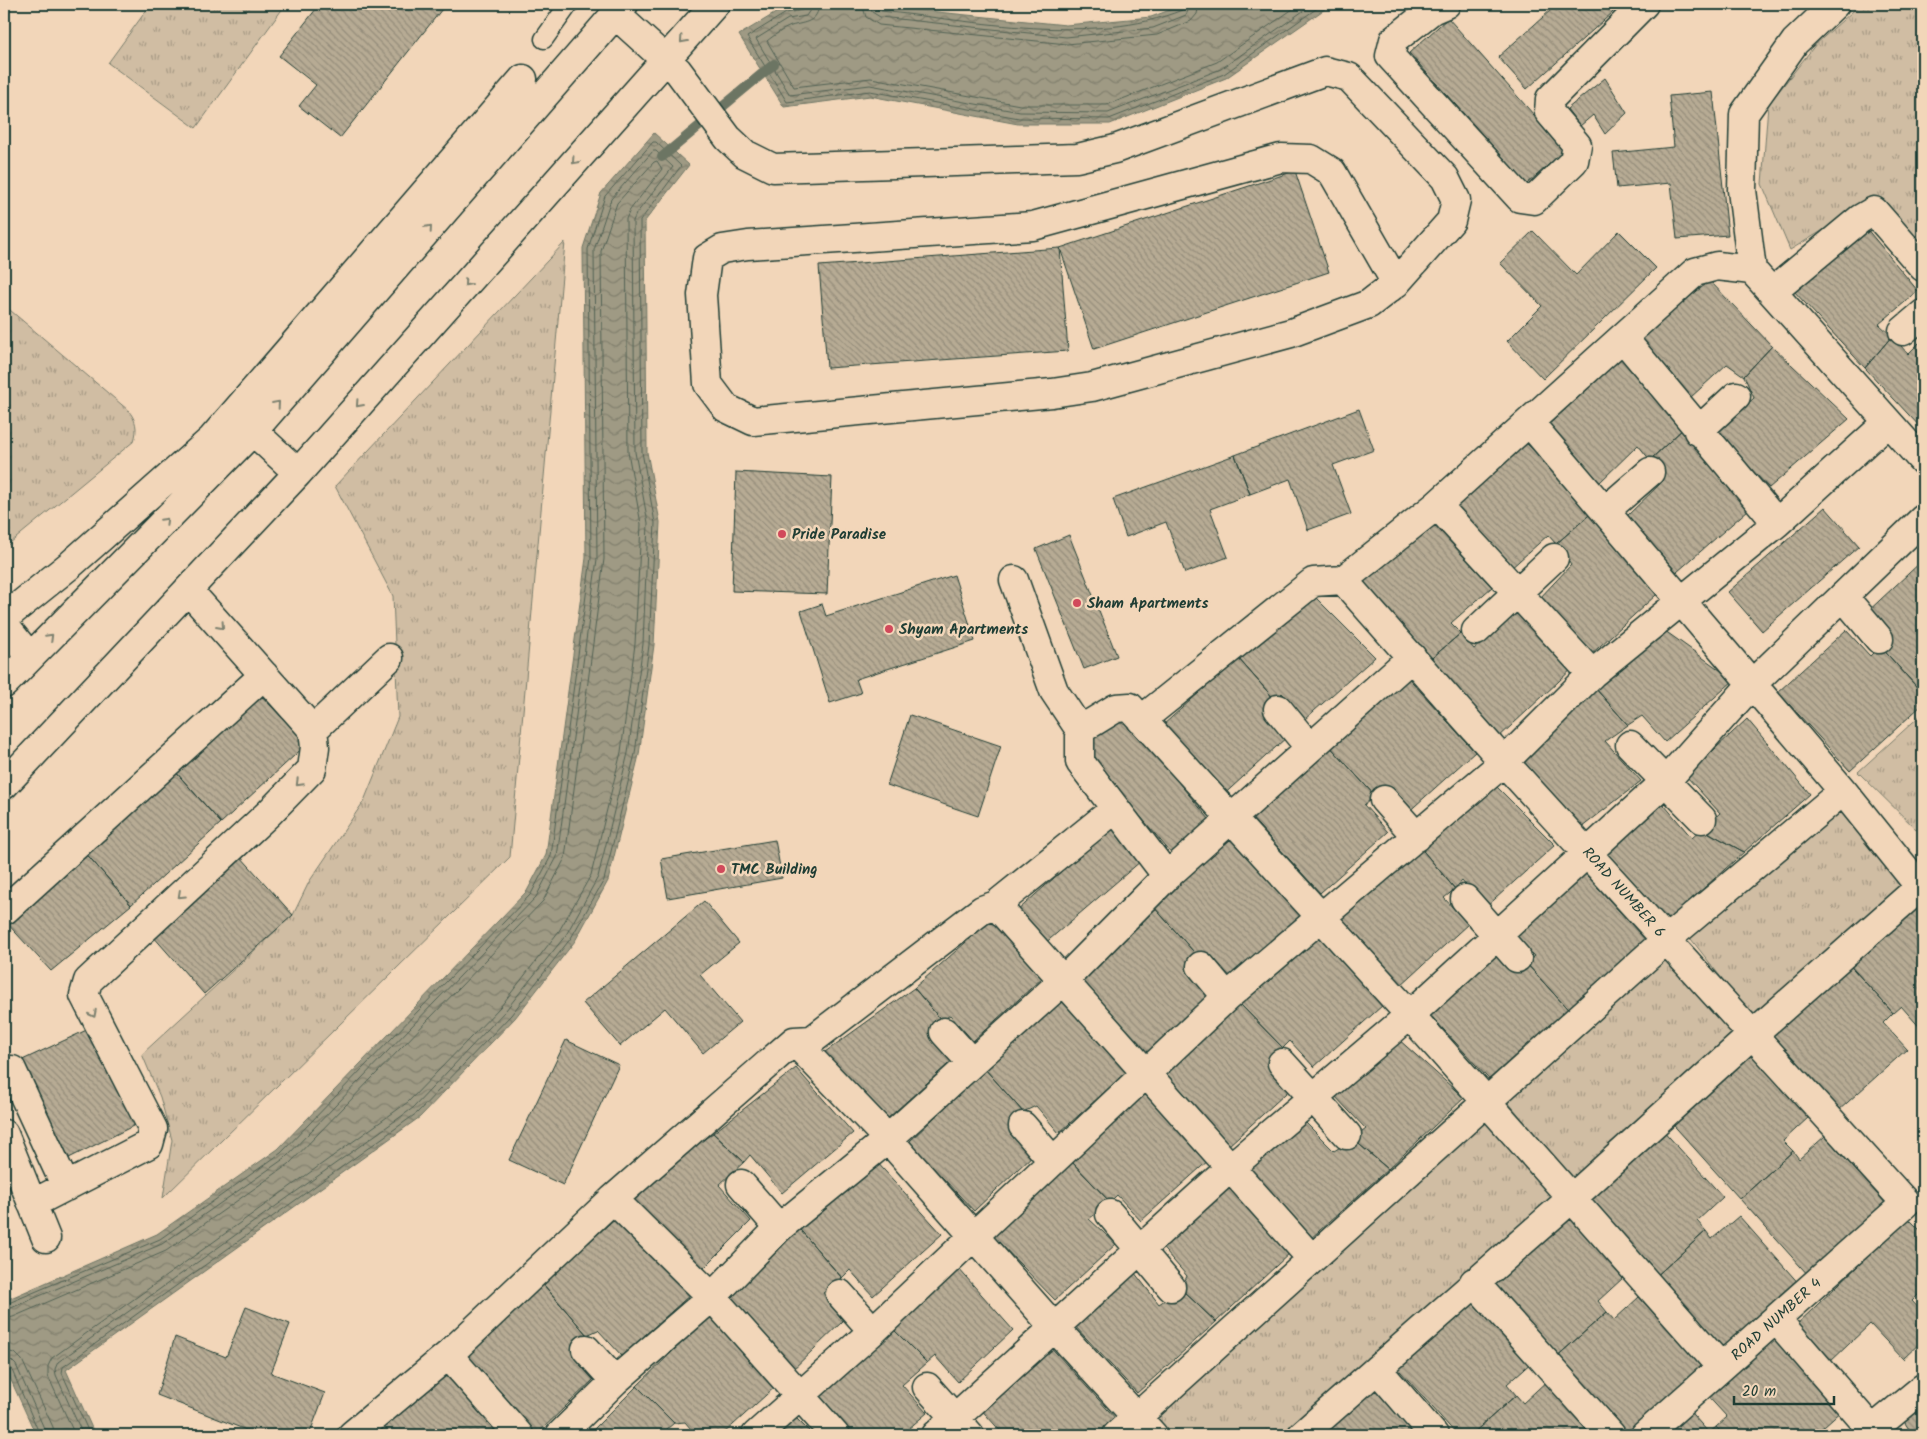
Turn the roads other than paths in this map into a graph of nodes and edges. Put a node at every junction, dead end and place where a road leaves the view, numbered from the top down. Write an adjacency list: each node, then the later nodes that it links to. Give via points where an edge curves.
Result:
1 (569, 4): 7 (lane)
2 (716, 4): 8 (street, one-way to 8)
3 (1446, 4): 4 (street, via 1432,10 1394,40 1390,56 1520,198 1534,200 1574,161 1577,145 1549,112 1550,99)
4 (1644, 4)
5 (1835, 4): 12 (street, via 1795,42 1744,114 1742,190)
6 (620, 9): 8 (street); 10 (street, one-way to 6)
7 (544, 39)
8 (671, 65): 13 (street, via 728,138 745,154 773,168 1077,158 1115,149 1325,72 1349,78 1445,178 1456,200 1451,221); 23 (street, one-way to 23)
9 (523, 79): 10 (street)
10 (394, 249): 20 (street, one-way to 10); 35 (street, via 212,439 70,565)
11 (1923, 267): 14 (street, via 1874,211 1860,218)
12 (1752, 270): 14 (street); 15 (street, via 1717,266 1695,272)
13 (1396, 283): 13 (street, via 1369,304 1291,333 1092,387 1052,394 754,421 726,408 708,384 702,295 707,258 722,249 1033,226 1281,158 1311,159 1332,172)
14 (1772, 292): 18 (street)
15 (1623, 338): 17 (street); 19 (street)
16 (1736, 396): 19 (street)
17 (1529, 422): 24 (street); 25 (street)
18 (1888, 422): 21 (street); 27 (street)
19 (1698, 431): 27 (street)
20 (253, 432): 23 (street); 39 (street, one-way to 20)
21 (1923, 461)
22 (1650, 472): 25 (street)
23 (298, 473): 31 (street)
24 (1436, 505): 30 (street); 32 (street)
25 (1605, 512): 34 (street)
26 (1923, 519): 33 (street)
27 (1777, 522): 34 (street)
28 (1554, 558): 32 (street)
29 (1014, 580): 49 (street, via 1054,691)
30 (1343, 580): 40 (street, ROAD NUMBER 6); 47 (street, via 1313,582)
31 (188, 590): 43 (street, one-way to 43); 54 (street)
32 (1517, 592): 37 (street); 42 (street)
33 (1843, 596): 38 (street); 45 (street)
34 (1681, 603): 42 (street); 45 (street)
35 (4, 618)
36 (4, 625): 39 (street)
37 (1476, 631)
38 (1879, 639)
39 (30, 657): 44 (street)
40 (1412, 657): 51 (street); 52 (street, ROAD NUMBER 6)
41 (389, 658): 48 (street)
42 (1592, 674): 52 (street)
43 (264, 675): 48 (street); 65 (street)
44 (4, 684)
45 (1751, 685): 53 (street); 55 (street)
46 (1278, 709): 51 (street)
47 (1141, 720): 49 (street, via 1130,707 1116,708); 58 (street)
48 (313, 730): 90 (street, one-way to 90, via 312,769 88,981 84,995 153,1128 149,1144)
49 (1080, 730): 57 (street, via 1080,762)
50 (1630, 745): 53 (street)
51 (1310, 748): 58 (street)
52 (1504, 762): 60 (street); 61 (street, ROAD NUMBER 6)
53 (1666, 780): 59 (street); 61 (street)
54 (4, 785)
55 (1843, 791): 68 (street); 75 (street, via 1920,887)
56 (1384, 800): 60 (street)
57 (1115, 808): 62 (street); 64 (street)
58 (1232, 818): 62 (street); 66 (street)
59 (1702, 819)
60 (1417, 837): 66 (street)
61 (1588, 852): 67 (street); 68 (street, ROAD NUMBER 6)
62 (1167, 876): 71 (street)
63 (1465, 899): 67 (street)
64 (996, 905): 71 (street); 76 (street, via 982,910 812,1040)
65 (5, 910)
66 (1321, 919): 72 (street); 73 (street)
67 (1497, 935): 69 (street); 73 (street)
68 (1667, 939): 75 (street, ROAD NUMBER 6); 82 (street)
69 (1517, 958)
70 (1201, 966): 72 (street)
71 (1064, 980): 77 (street); 80 (street)
72 (1227, 997): 80 (street)
73 (1410, 1015): 81 (street); 82 (street)
74 (944, 1032): 77 (street)
75 (1753, 1034): 92 (street); 93 (street, ROAD NUMBER 6)
76 (794, 1041): 86 (street); 91 (street)
77 (972, 1063): 86 (street)
78 (1282, 1063): 81 (street)
79 (12, 1070): 90 (street)
80 (1146, 1075): 87 (street); 88 (street)
81 (1313, 1097): 85 (street); 88 (street)
82 (1485, 1102): 92 (street); 100 (street)
83 (1023, 1126): 87 (street)
84 (4, 1134): 94 (street)
85 (1347, 1135)
86 (888, 1138): 96 (street); 97 (street)
87 (1052, 1160): 97 (street)
88 (1230, 1168): 99 (street); 100 (street)
89 (741, 1184): 96 (street)
90 (66, 1187): 94 (street)
91 (614, 1199): 104 (street); 109 (street)
92 (1572, 1199): 101 (street); 110 (street)
93 (1906, 1203): 105 (street, ROAD NUMBER 4)
94 (32, 1204): 98 (street)
95 (1110, 1214): 99 (street)
96 (779, 1228): 104 (street)
97 (976, 1236): 106 (street); 107 (street)
98 (46, 1238)
99 (1140, 1251): 102 (street); 106 (street)
100 (1311, 1258): 116 (street)
101 (1474, 1282): 111 (street); 127 (street)
102 (1171, 1287)
103 (840, 1294): 107 (street)
104 (712, 1297): 112 (street); 115 (street)
105 (1776, 1319): 110 (street, ROAD NUMBER 4); 118 (street)
106 (1054, 1327): 116 (street); 117 (street)
107 (873, 1331): 115 (street)
108 (586, 1349): 112 (street)
109 (448, 1355): 119 (street); 120 (street)
110 (1721, 1367): 128 (street, ROAD NUMBER 4)
111 (1377, 1369): 125 (street); 126 (street)
112 (615, 1381): 121 (street)
113 (927, 1388): 117 (street)
114 (1923, 1388): 118 (street)
115 (799, 1396): 122 (street); 123 (street)
116 (1145, 1426): 124 (street)
117 (953, 1430)
118 (1871, 1432)
119 (352, 1435)
120 (519, 1435)
121 (560, 1435)
122 (756, 1435)
123 (835, 1435)
124 (1117, 1435)
125 (1302, 1435)
126 (1434, 1435)
127 (1611, 1435)
128 (1645, 1435)

